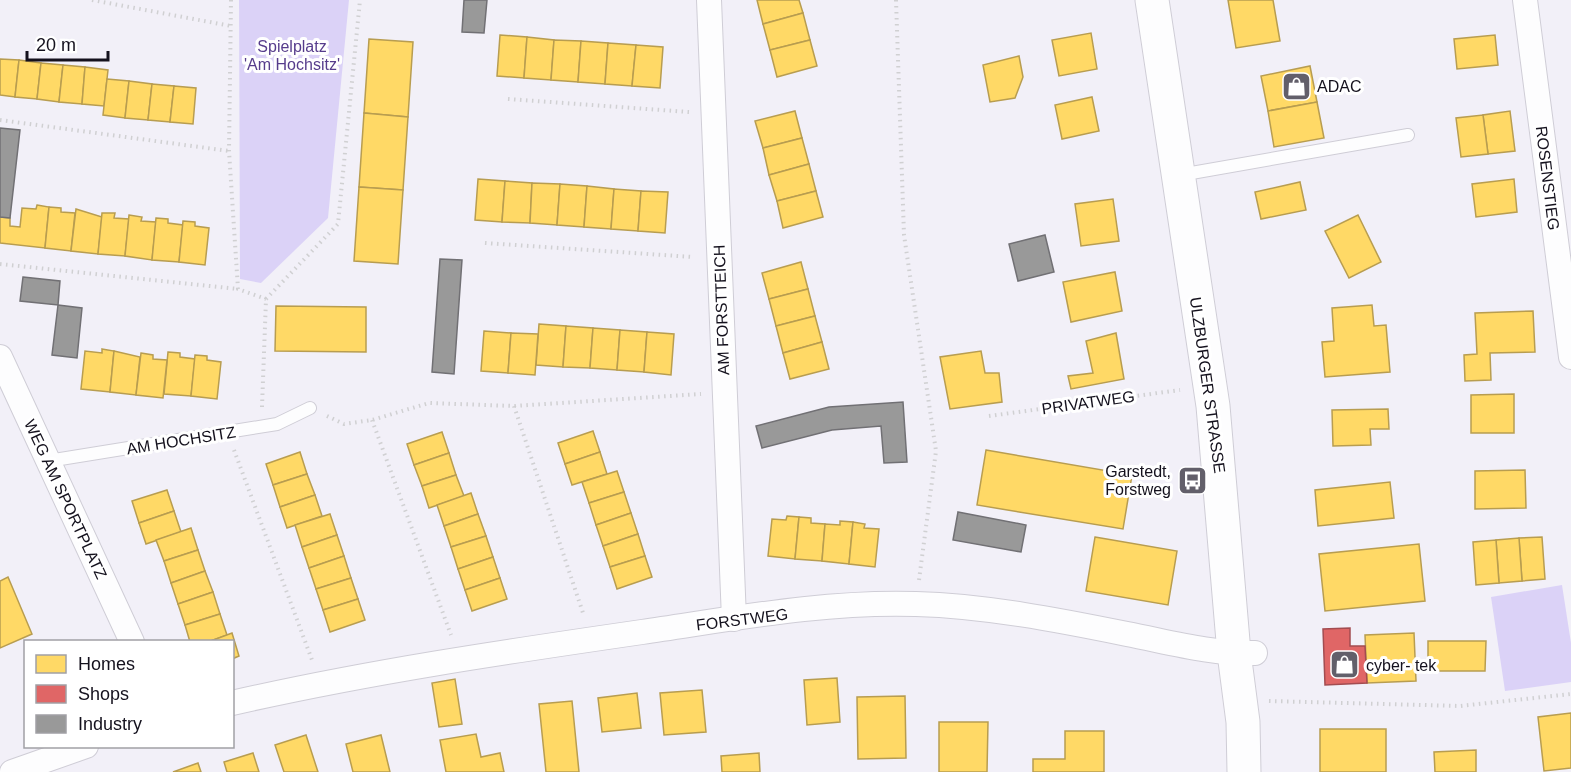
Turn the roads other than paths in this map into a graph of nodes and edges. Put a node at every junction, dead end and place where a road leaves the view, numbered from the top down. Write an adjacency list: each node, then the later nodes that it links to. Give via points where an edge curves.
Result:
1 (709, 0): 10 (street, AM FORSTTEICH)
2 (1152, 0): 5 (main road, ULZBURGER STRASSE)
3 (1525, 0): 7 (street, ROSENSTIEG)
4 (1408, 135): 5 (lane)
5 (1179, 175): 12 (main road, ULZBURGER STRASSE)
6 (0, 357): 9 (street, WEG AM SPORTPLATZ)
7 (1571, 357)
8 (310, 408): 9 (lane, AM HOCHSITZ, via 278,424)
9 (48, 461): 11 (street, WEG AM SPORTPLATZ)
10 (734, 619): 12 (street, FORSTWEG, via 915,604 1069,622); 13 (street, FORSTWEG, via 460,658)
11 (131, 640)
12 (1244, 653): 16 (main road, ULZBURGER STRASSE)
13 (234, 703)
14 (83, 748): 15 (street)
15 (12, 772)
16 (1244, 772)

